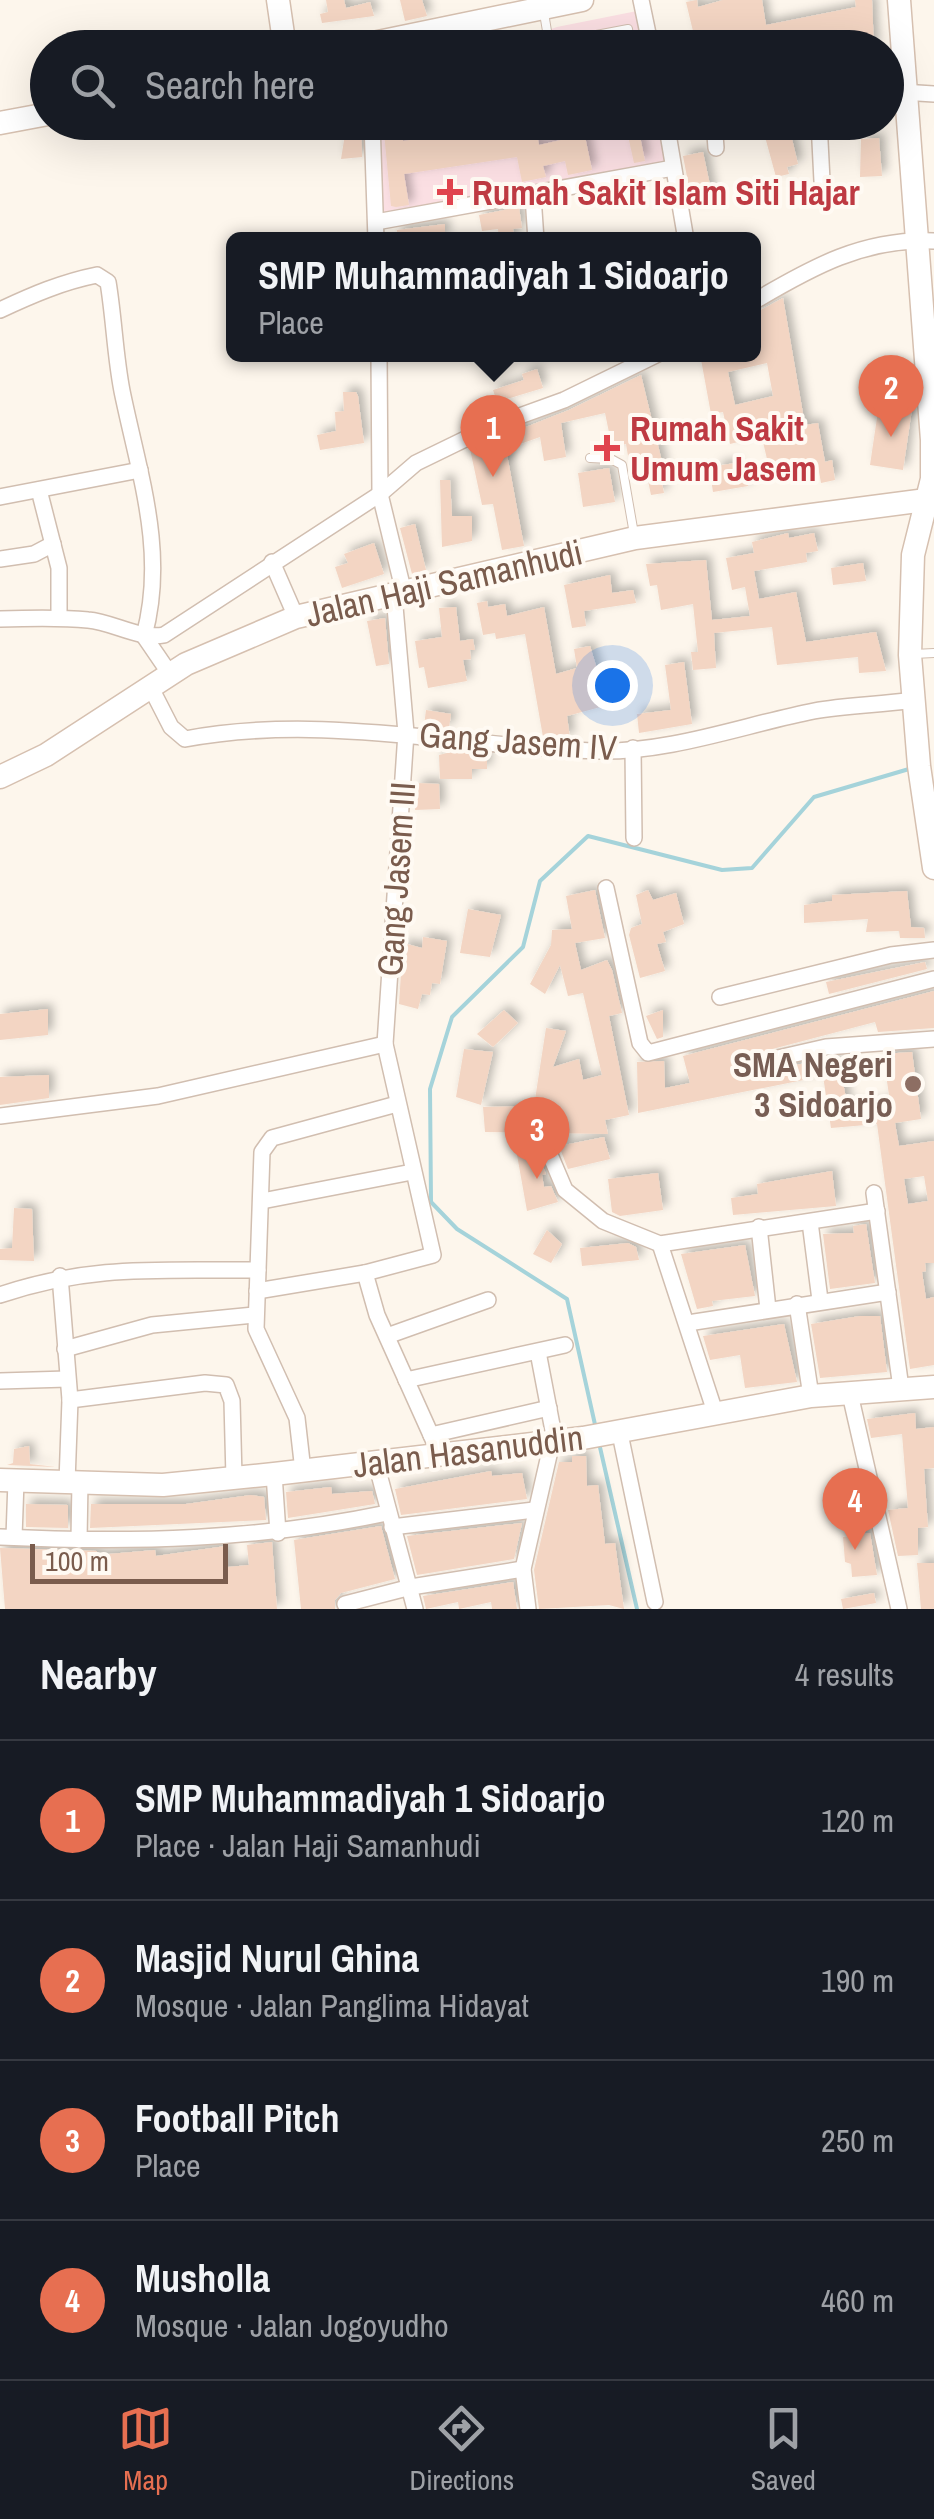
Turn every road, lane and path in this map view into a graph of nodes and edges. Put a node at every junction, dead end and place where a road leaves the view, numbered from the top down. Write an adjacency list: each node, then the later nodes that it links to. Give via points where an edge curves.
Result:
1 (278, 0): 6 (main road)
2 (582, 0): 5 (main road)
3 (641, 0): 9 (street)
4 (899, 0): 10 (main road)
5 (543, 8): 7 (main road); 8 (lane)
6 (282, 30)
7 (452, 30)
8 (547, 30)
9 (648, 30)
10 (898, 30)
11 (904, 92): 12 (street)
12 (934, 94)
13 (30, 117): 14 (main road)
14 (0, 123)
15 (904, 130): 28 (main road)
16 (373, 140): 24 (street)
17 (669, 140): 21 (street)
18 (715, 140): 20 (street)
19 (821, 140): 22 (street)
20 (716, 148)
21 (673, 168): 23 (street); 27 (street)
22 (822, 181)
23 (533, 196): 24 (street); 26 (street)
24 (376, 222): 25 (street)
25 (376, 232)
26 (535, 232)
27 (685, 232)
28 (924, 240): 29 (street, via 845,252); 33 (main road)
29 (761, 298)
30 (0, 310): 35 (street, via 85,278 108,282)
31 (379, 362): 37 (street, Gang Jasem III)
32 (642, 362): 37 (street, via 416,462)
33 (931, 382): 39 (main road)
34 (590, 458): 40 (lane, via 622,466)
35 (140, 470): 36 (street); 48 (street, via 154,527 153,604)
36 (39, 490): 38 (street); 41 (street)
37 (380, 494): 43 (street); 44 (street, Gang Jasem III)
38 (0, 497)
39 (930, 499): 40 (main road, Jalan Haji Samanhudi); 50 (main road, via 913,555)
40 (635, 538): 44 (main road, Jalan Haji Samanhudi)
41 (53, 544): 42 (street); 47 (street)
42 (0, 560)
43 (272, 562): 45 (street); 48 (street, via 164,635)
44 (399, 594): 45 (main road, Jalan Haji Samanhudi); 53 (street, Gang Jasem III)
45 (296, 617): 51 (main road, Jalan Haji Samanhudi)
46 (0, 618): 47 (street)
47 (59, 618): 48 (street, via 124,626)
48 (144, 636): 51 (street)
49 (934, 652): 50 (lane)
50 (910, 655): 52 (main road)
51 (160, 680): 53 (street, Gang Jasem IV, via 170,727 185,738 263,729); 55 (main road, Jalan Haji Samanhudi, via 46,755)
52 (918, 699): 54 (street, Gang Jasem IV, via 815,710); 57 (main road, via 918,766)
53 (406, 733): 54 (street, Gang Jasem IV, via 598,751); 63 (street, Gang Jasem III)
54 (633, 748): 56 (street)
55 (0, 777)
56 (634, 838)
57 (934, 868)
58 (606, 888): 60 (street, via 640,1043 648,1053)
59 (934, 950): 61 (street)
60 (934, 980)
61 (720, 997)
62 (934, 1039): 64 (street)
63 (385, 1044): 65 (street, Gang Jasem III); 66 (street, via 158,1096)
64 (770, 1060)
65 (398, 1104): 68 (street, Gang Jasem III); 70 (street, via 272,1138 262,1152)
66 (0, 1116)
67 (545, 1143): 74 (street, via 565,1190 603,1221)
68 (412, 1172): 70 (street); 76 (street, Gang Jasem III, via 432,1258)
69 (874, 1194): 71 (street)
70 (262, 1201): 75 (street)
71 (877, 1212): 72 (street); 79 (street)
72 (810, 1222): 73 (street); 82 (street)
73 (759, 1227): 74 (street); 84 (street)
74 (660, 1244): 86 (street)
75 (258, 1270): 77 (street); 78 (street)
76 (365, 1273): 78 (street); 87 (street)
77 (60, 1276): 80 (street); 89 (street)
78 (257, 1292): 85 (street)
79 (888, 1292): 82 (street); 95 (street)
80 (0, 1296)
81 (488, 1300): 87 (street)
82 (820, 1300): 83 (street)
83 (797, 1304): 84 (street); 97 (street)
84 (768, 1309): 86 (street)
85 (254, 1315): 89 (street, via 152,1325); 105 (street, via 266,1358 297,1418)
86 (688, 1323): 100 (street)
87 (387, 1336): 92 (street)
88 (564, 1344): 90 (street)
89 (65, 1349): 91 (street)
90 (538, 1352): 92 (street); 99 (street)
91 (67, 1379): 93 (street); 98 (street)
92 (406, 1380): 103 (street)
93 (0, 1382)
94 (934, 1387): 95 (main road, Jalan Hasanuddin)
95 (900, 1388): 96 (main road, Jalan Hasanuddin)
96 (850, 1394): 97 (main road, Jalan Hasanuddin); 121 (street)
97 (811, 1396): 100 (main road, Jalan Hasanuddin)
98 (70, 1400): 107 (street, via 226,1384); 109 (street)
99 (549, 1408): 102 (street); 103 (street)
100 (715, 1412): 101 (main road, Jalan Hasanuddin)
101 (615, 1430): 102 (main road, Jalan Hasanuddin); 117 (street)
102 (553, 1441): 103 (main road, Jalan Hasanuddin); 110 (street)
103 (435, 1445): 104 (main road, Jalan Hasanuddin)
104 (376, 1463): 105 (main road, Jalan Hasanuddin); 111 (street)
105 (304, 1471): 106 (main road, Jalan Hasanuddin)
106 (274, 1474): 107 (main road, Jalan Hasanuddin); 112 (street)
107 (234, 1478): 109 (main road, Jalan Hasanuddin)
108 (8, 1480): 109 (main road, Jalan Hasanuddin); 113 (street)
109 (74, 1482): 114 (street)
110 (534, 1510): 111 (street); 115 (street)
111 (389, 1520): 112 (street); 116 (street)
112 (278, 1532): 114 (street)
113 (7, 1537): 114 (street)
114 (78, 1540)
115 (524, 1569): 116 (street); 120 (street)
116 (411, 1587): 118 (street); 119 (street)
117 (655, 1602)
118 (345, 1604)
119 (415, 1609)
120 (528, 1609)
121 (898, 1609)

